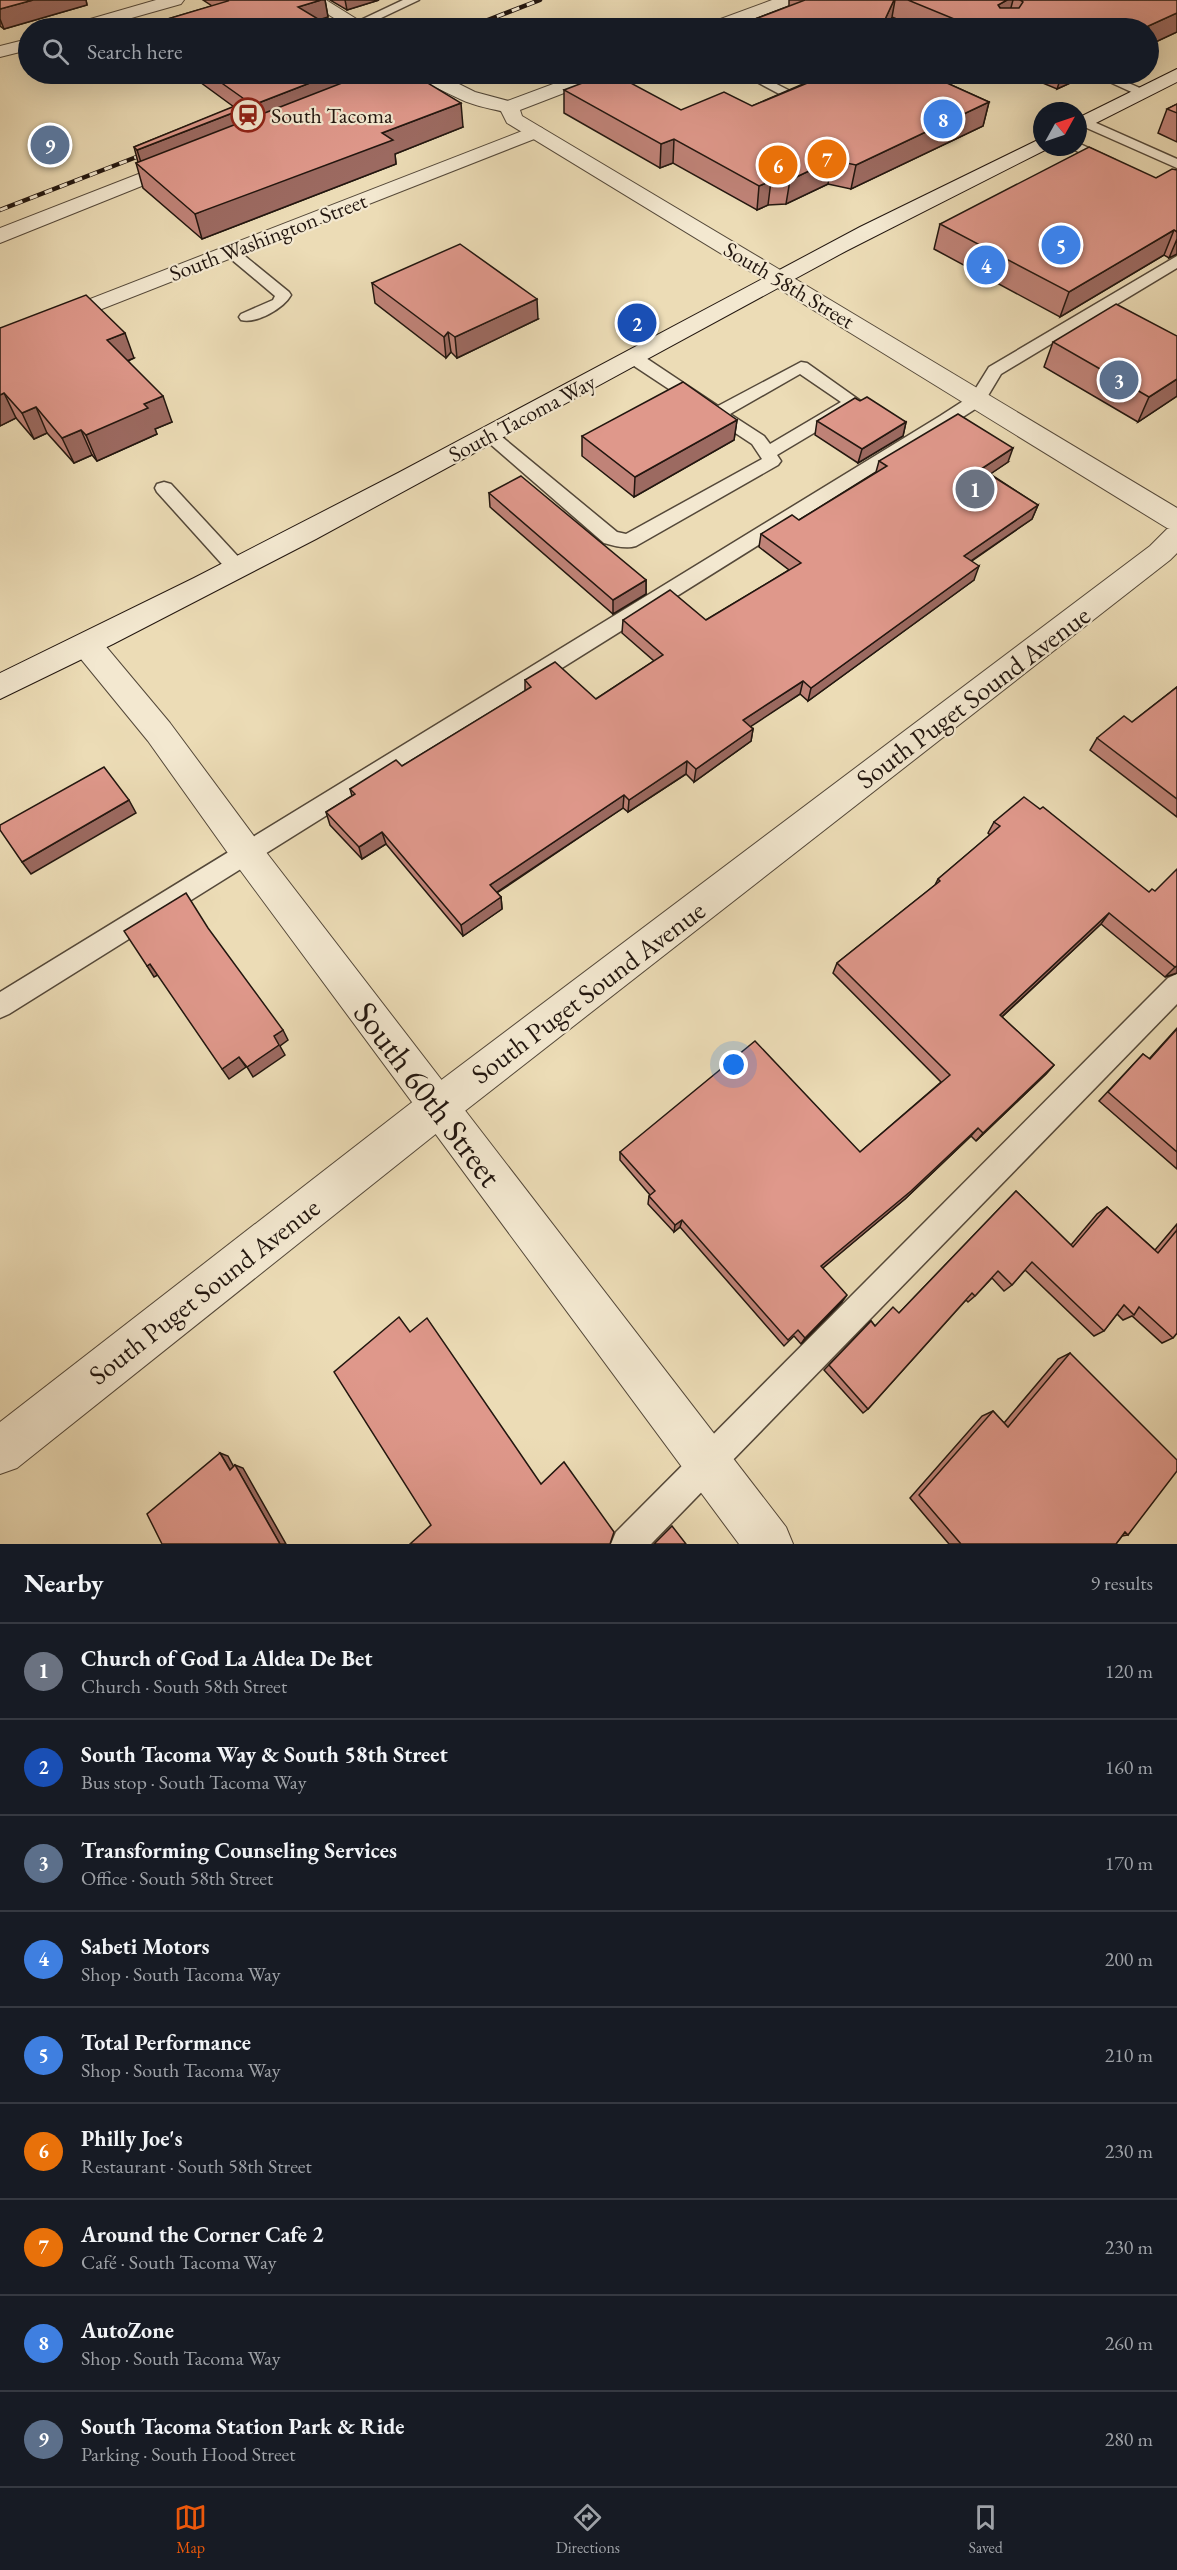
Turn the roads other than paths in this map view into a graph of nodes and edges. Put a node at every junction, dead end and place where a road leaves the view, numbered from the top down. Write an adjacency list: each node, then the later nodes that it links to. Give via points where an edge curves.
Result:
1 (175, 0): 5 (street)
2 (314, 0): 6 (street)
3 (413, 0): 7 (lane)
4 (788, 0): 8 (street)
5 (113, 18)
6 (344, 18)
7 (377, 18)
8 (740, 18)
9 (18, 47): 10 (street)
10 (0, 52)
11 (1177, 75): 18 (street)
12 (380, 84): 17 (street)
13 (446, 84): 20 (street, via 468,96)
14 (569, 84): 20 (street)
15 (769, 84): 19 (lane)
16 (1123, 84): 18 (lane)
17 (362, 91)
18 (1143, 92): 21 (street)
19 (790, 94)
20 (509, 106): 23 (street, South 58th Street, via 514,119)
21 (1087, 121)
22 (1087, 126): 27 (lane)
23 (536, 132): 30 (street, South Washington Street); 32 (street, South 58th Street)
24 (1033, 149): 32 (street, South Tacoma Way)
25 (1087, 152): 28 (lane)
26 (198, 157): 29 (street)
27 (1177, 164)
28 (1119, 167)
29 (0, 236)
30 (230, 251): 33 (lane, via 282,295 279,303); 34 (street, South Washington Street)
31 (1177, 261): 36 (lane, via 995,371)
32 (779, 279): 35 (street, South Tacoma Way); 36 (street, South 58th Street)
33 (247, 317)
34 (0, 342)
35 (634, 358): 37 (lane); 38 (street, South Tacoma Way)
36 (977, 400): 41 (street, South 58th Street); 46 (lane)
37 (718, 413): 39 (lane, via 758,440); 39 (lane, via 801,368 853,402)
38 (490, 436): 39 (lane, via 611,538 629,541 772,461); 43 (street, South Tacoma Way)
39 (768, 453)
40 (164, 488): 43 (lane)
41 (1177, 521)
42 (1177, 537): 49 (street, South Puget Sound Avenue, via 1160,554)
43 (237, 568): 44 (street, South Tacoma Way)
44 (87, 645): 45 (street, South Tacoma Way); 46 (street, South 60th Street, via 159,732)
45 (0, 687)
46 (247, 853): 48 (lane); 49 (street, South 60th Street)
47 (1177, 986): 51 (lane)
48 (0, 1006)
49 (438, 1107): 50 (street, South Puget Sound Avenue); 51 (street, South 60th Street)
50 (0, 1451)
51 (707, 1464): 52 (lane); 53 (street, South 60th Street)
52 (628, 1544)
53 (769, 1544)

